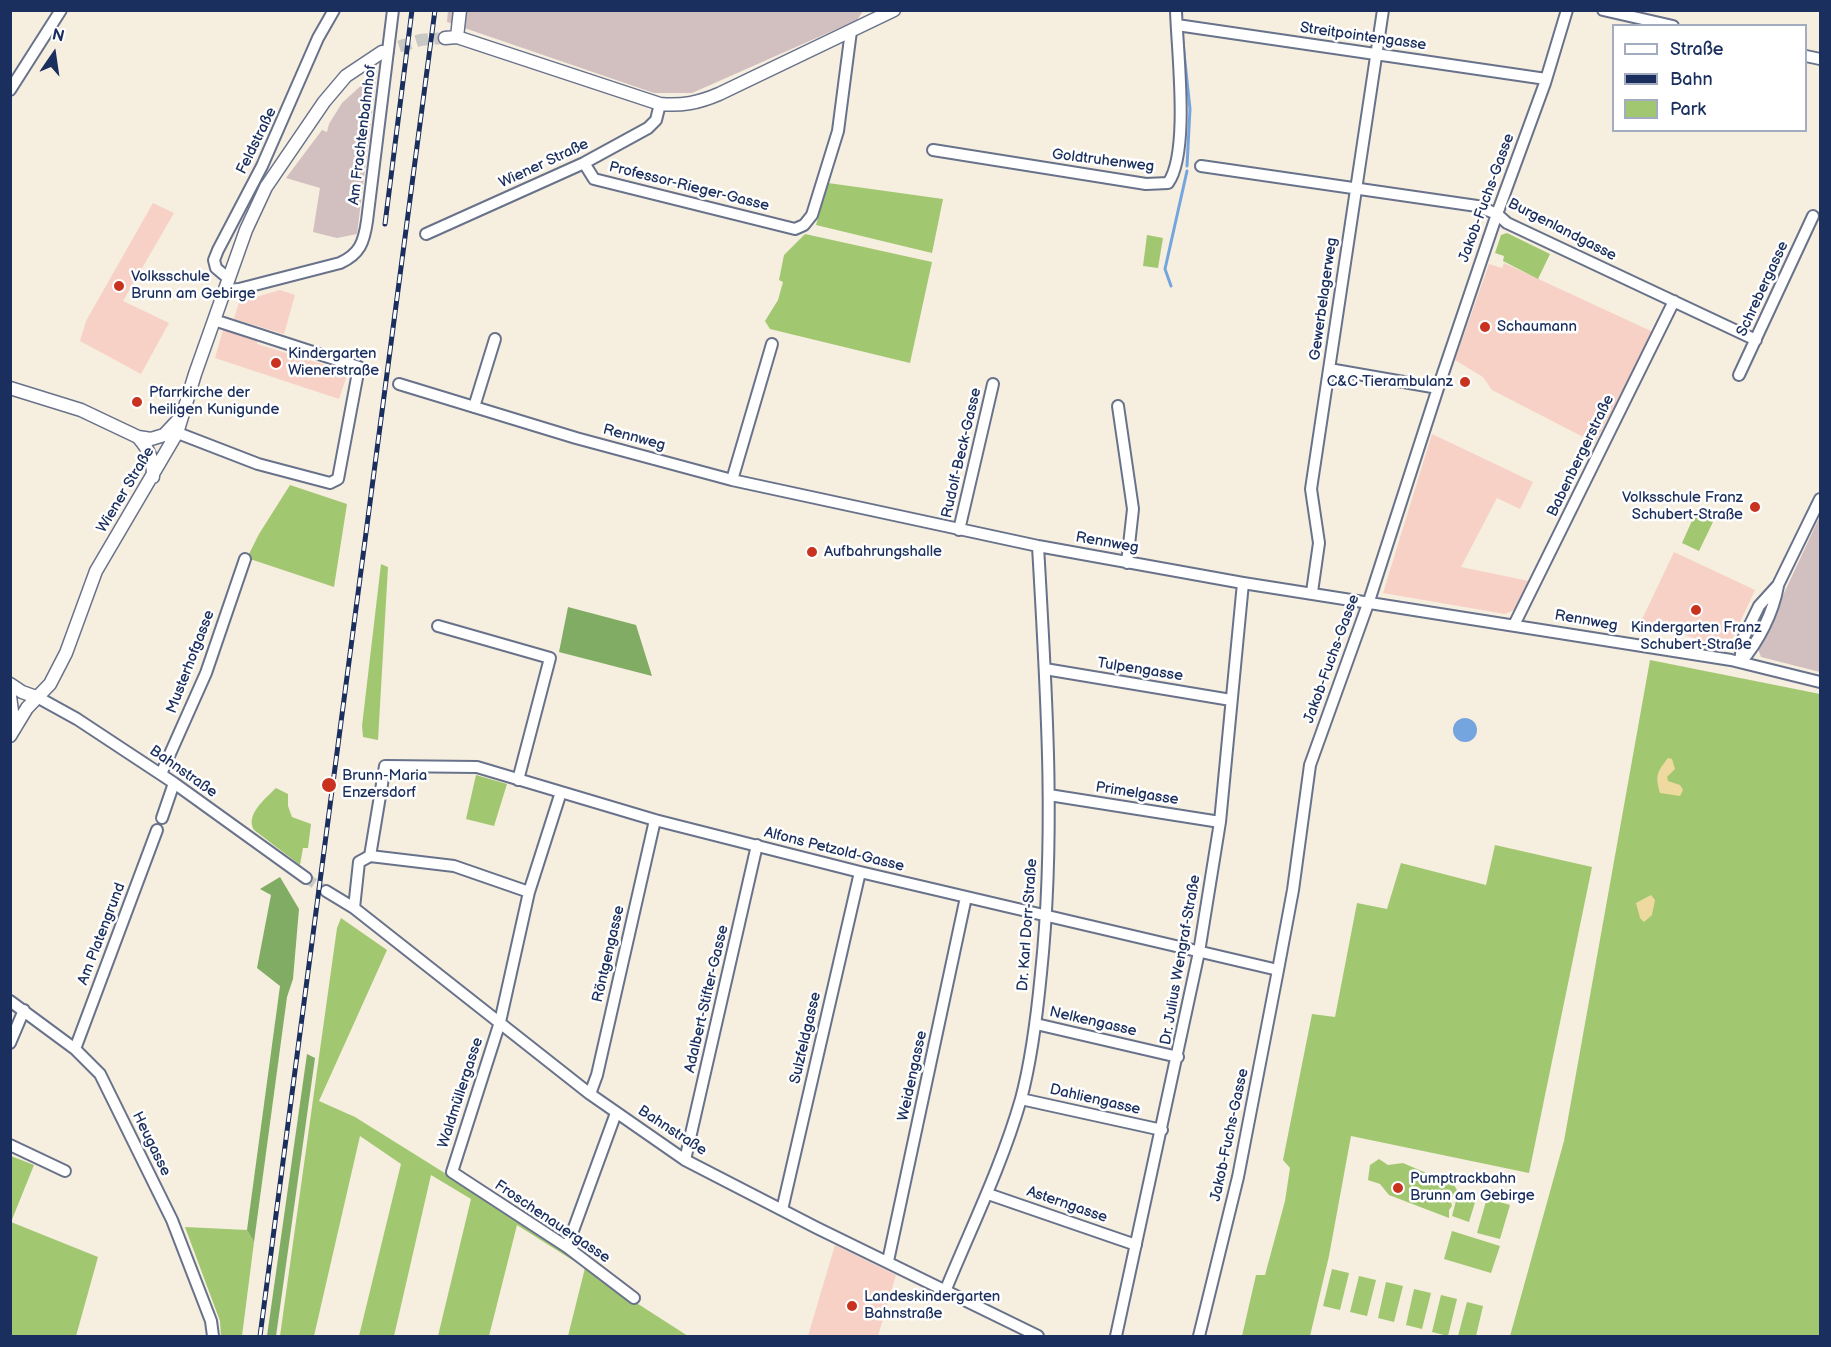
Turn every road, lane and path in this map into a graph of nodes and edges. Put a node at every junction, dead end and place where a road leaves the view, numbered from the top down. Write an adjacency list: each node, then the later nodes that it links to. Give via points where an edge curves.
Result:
1 (61, 10): 18 (street)
2 (334, 10): 27 (street, Feldstraße, via 214,260)
3 (393, 10): 27 (street, Am Frachtenbahnhof, via 367,221 360,249 351,258 239,289)
4 (460, 10): 19 (main road, via 451,38)
5 (875, 10): 11 (street)
6 (894, 10): 11 (main road)
7 (1176, 10): 13 (street, Goldtruhenweg)
8 (1383, 10): 16 (street, Gewerbelagerweg)
9 (1567, 10): 17 (street, Jakob-Fuchs-Gasse)
10 (1603, 10): 12 (street)
11 (867, 23): 14 (main road)
12 (1663, 24)
13 (1177, 25): 16 (street, Streitpointengasse); 20 (street, Goldtruhenweg, via 1179,149 1174,175 1168,183 1146,184)
14 (851, 31): 19 (main road, via 699,102); 21 (street, Professor-Rieger-Gasse, via 836,138 812,215 804,225 795,229 594,179)
15 (382, 52): 27 (main road, via 346,76 275,171 256,204)
16 (1376, 53): 17 (street, Streitpointengasse); 23 (street, Gewerbelagerweg)
17 (1546, 79): 24 (street, Jakob-Fuchs-Gasse)
18 (10, 90)
19 (660, 104): 21 (street, Wiener Straße, via 656,120 648,128)
20 (933, 150)
21 (584, 163): 26 (street, Wiener Straße)
22 (1201, 166): 23 (street, Burgenlandgasse)
23 (1355, 187): 24 (street, Burgenlandgasse, via 1478,206); 33 (street, Gewerbelagerweg)
24 (1497, 214): 28 (street, Burgenlandgasse, via 1507,223); 38 (street, Jakob-Fuchs-Gasse)
25 (1813, 216): 31 (street, Schrebergasse)
26 (426, 234)
27 (227, 285): 29 (main road)
28 (1674, 301): 31 (street, Burgenlandgasse); 53 (street, Babenbergerstraße)
29 (214, 320): 41 (main road, Wiener Straße); 41 (street, via 359,367 338,479 330,483 258,464)
30 (495, 339): 40 (street)
31 (1756, 340): 34 (street, Schrebergasse)
32 (772, 344): 44 (street)
33 (1329, 369): 38 (street); 51 (street, Gewerbelagerweg, via 1311,489 1319,543)
34 (1738, 375)
35 (399, 384): 40 (street, Rennweg)
36 (993, 384): 46 (street, Rudolf-Beck-Gasse)
37 (10, 388): 42 (main road, via 81,410)
38 (1438, 388): 52 (street, Jakob-Fuchs-Gasse)
39 (1118, 406): 49 (street, via 1132,509)
40 (474, 407): 44 (street, Rennweg)
41 (173, 432): 42 (main road, via 151,439); 43 (main road, Wiener Straße)
42 (138, 437): 43 (main road, via 149,450)
43 (153, 478): 60 (main road, Wiener Straße, via 101,563 66,652)
44 (732, 480): 46 (street, Rennweg)
45 (1821, 500): 55 (street, via 1778,585 1759,606 1743,639)
46 (959, 530): 47 (street, Rennweg)
47 (1038, 546): 49 (street, Rennweg); 56 (street, Dr. Karl Dorr-Straße)
48 (245, 559): 63 (street, Musterhofgasse, via 206,674)
49 (1127, 562): 50 (street, Rennweg)
50 (1243, 583): 51 (street, Rennweg); 61 (street, Dr. Julius Wengraf-Straße)
51 (1312, 592): 52 (street, Rennweg)
52 (1369, 601): 53 (street, Rennweg); 82 (street, Jakob-Fuchs-Gasse, via 1310,765)
53 (1514, 625): 55 (street, Rennweg)
54 (438, 626): 64 (street, via 550,658)
55 (1740, 662): 57 (street, Rennweg)
56 (1044, 669): 61 (street, Tulpengasse); 67 (street, Dr. Karl Dorr-Straße)
57 (1821, 682)
58 (10, 684): 60 (main road)
59 (10, 696): 62 (main road)
60 (39, 698): 62 (main road, Wiener Straße); 63 (street, Bahnstraße)
61 (1231, 700): 70 (street, Dr. Julius Wengraf-Straße)
62 (12, 731)
63 (161, 774): 65 (street, Bahnstraße)
64 (518, 780): 66 (street, Alfons Petzold-Gasse); 73 (street, Alfons Petzold-Gasse, via 477,767 385,766)
65 (174, 783): 68 (street); 75 (street, Bahnstraße)
66 (561, 792): 69 (street, Alfons Petzold-Gasse); 77 (street, Waldmüllergasse)
67 (1049, 795): 70 (street, Primelgasse); 80 (street, Dr. Karl Dorr-Straße)
68 (162, 818)
69 (655, 820): 72 (street, Alfons Petzold-Gasse); 90 (street, Röntgengasse)
70 (1220, 822): 81 (street, Dr. Julius Wengraf-Straße)
71 (157, 830): 88 (street, Am Platengrund)
72 (756, 846): 74 (street, Alfons Petzold-Gasse); 95 (street, Adalbert-Stifter-Gasse)
73 (370, 856): 77 (street, via 454,866); 79 (street, via 359,862)
74 (860, 872): 78 (street, Alfons Petzold-Gasse); 99 (street, Sulzfeldgasse)
75 (306, 878)
76 (326, 891): 79 (street, Bahnstraße)
77 (529, 892): 85 (street, Waldmüllergasse)
78 (966, 897): 80 (street, Alfons Petzold-Gasse); 102 (street, Weidengasse)
79 (354, 908): 85 (street, Bahnstraße)
80 (1047, 916): 81 (street, Alfons Petzold-Gasse); 86 (street, Dr. Karl Dorr-Straße)
81 (1199, 952): 82 (street, Alfons Petzold-Gasse); 89 (street, Dr. Julius Wengraf-Straße)
82 (1278, 970): 108 (street, Jakob-Fuchs-Gasse, via 1238,1177)
83 (10, 1000): 84 (street, Heugasse)
84 (24, 1010): 87 (street); 88 (street, Heugasse)
85 (500, 1022): 90 (street, Bahnstraße); 97 (street, Waldmüllergasse)
86 (1036, 1024): 89 (street, Nelkengasse); 91 (street, Dr. Karl Dorr-Straße)
87 (10, 1043)
88 (75, 1049): 105 (street, Heugasse, via 100,1074 172,1220 211,1321)
89 (1178, 1057): 93 (street, Dr. Julius Wengraf-Straße)
90 (590, 1094): 92 (street, Bahnstraße)
91 (1021, 1098): 93 (street, Dahliengasse); 98 (street, Dr. Karl Dorr-Straße)
92 (616, 1113): 95 (street, Bahnstraße); 101 (street)
93 (1162, 1130): 100 (street, Dr. Julius Wengraf-Straße)
94 (10, 1145): 96 (street)
95 (686, 1160): 99 (street, Bahnstraße)
96 (65, 1171)
97 (452, 1172): 101 (street, Froschenauergasse)
98 (988, 1194): 100 (street, Asterngasse); 103 (street, Dr. Karl Dorr-Straße)
99 (782, 1210): 102 (street, Bahnstraße)
100 (1136, 1245): 107 (street, Dr. Julius Wengraf-Straße)
101 (567, 1247): 104 (street, Froschenauergasse)
102 (888, 1261): 103 (street, Bahnstraße)
103 (946, 1289): 106 (street, Bahnstraße)
104 (634, 1298)
105 (213, 1336)
106 (1038, 1336)
107 (1116, 1336)
108 (1199, 1336)

